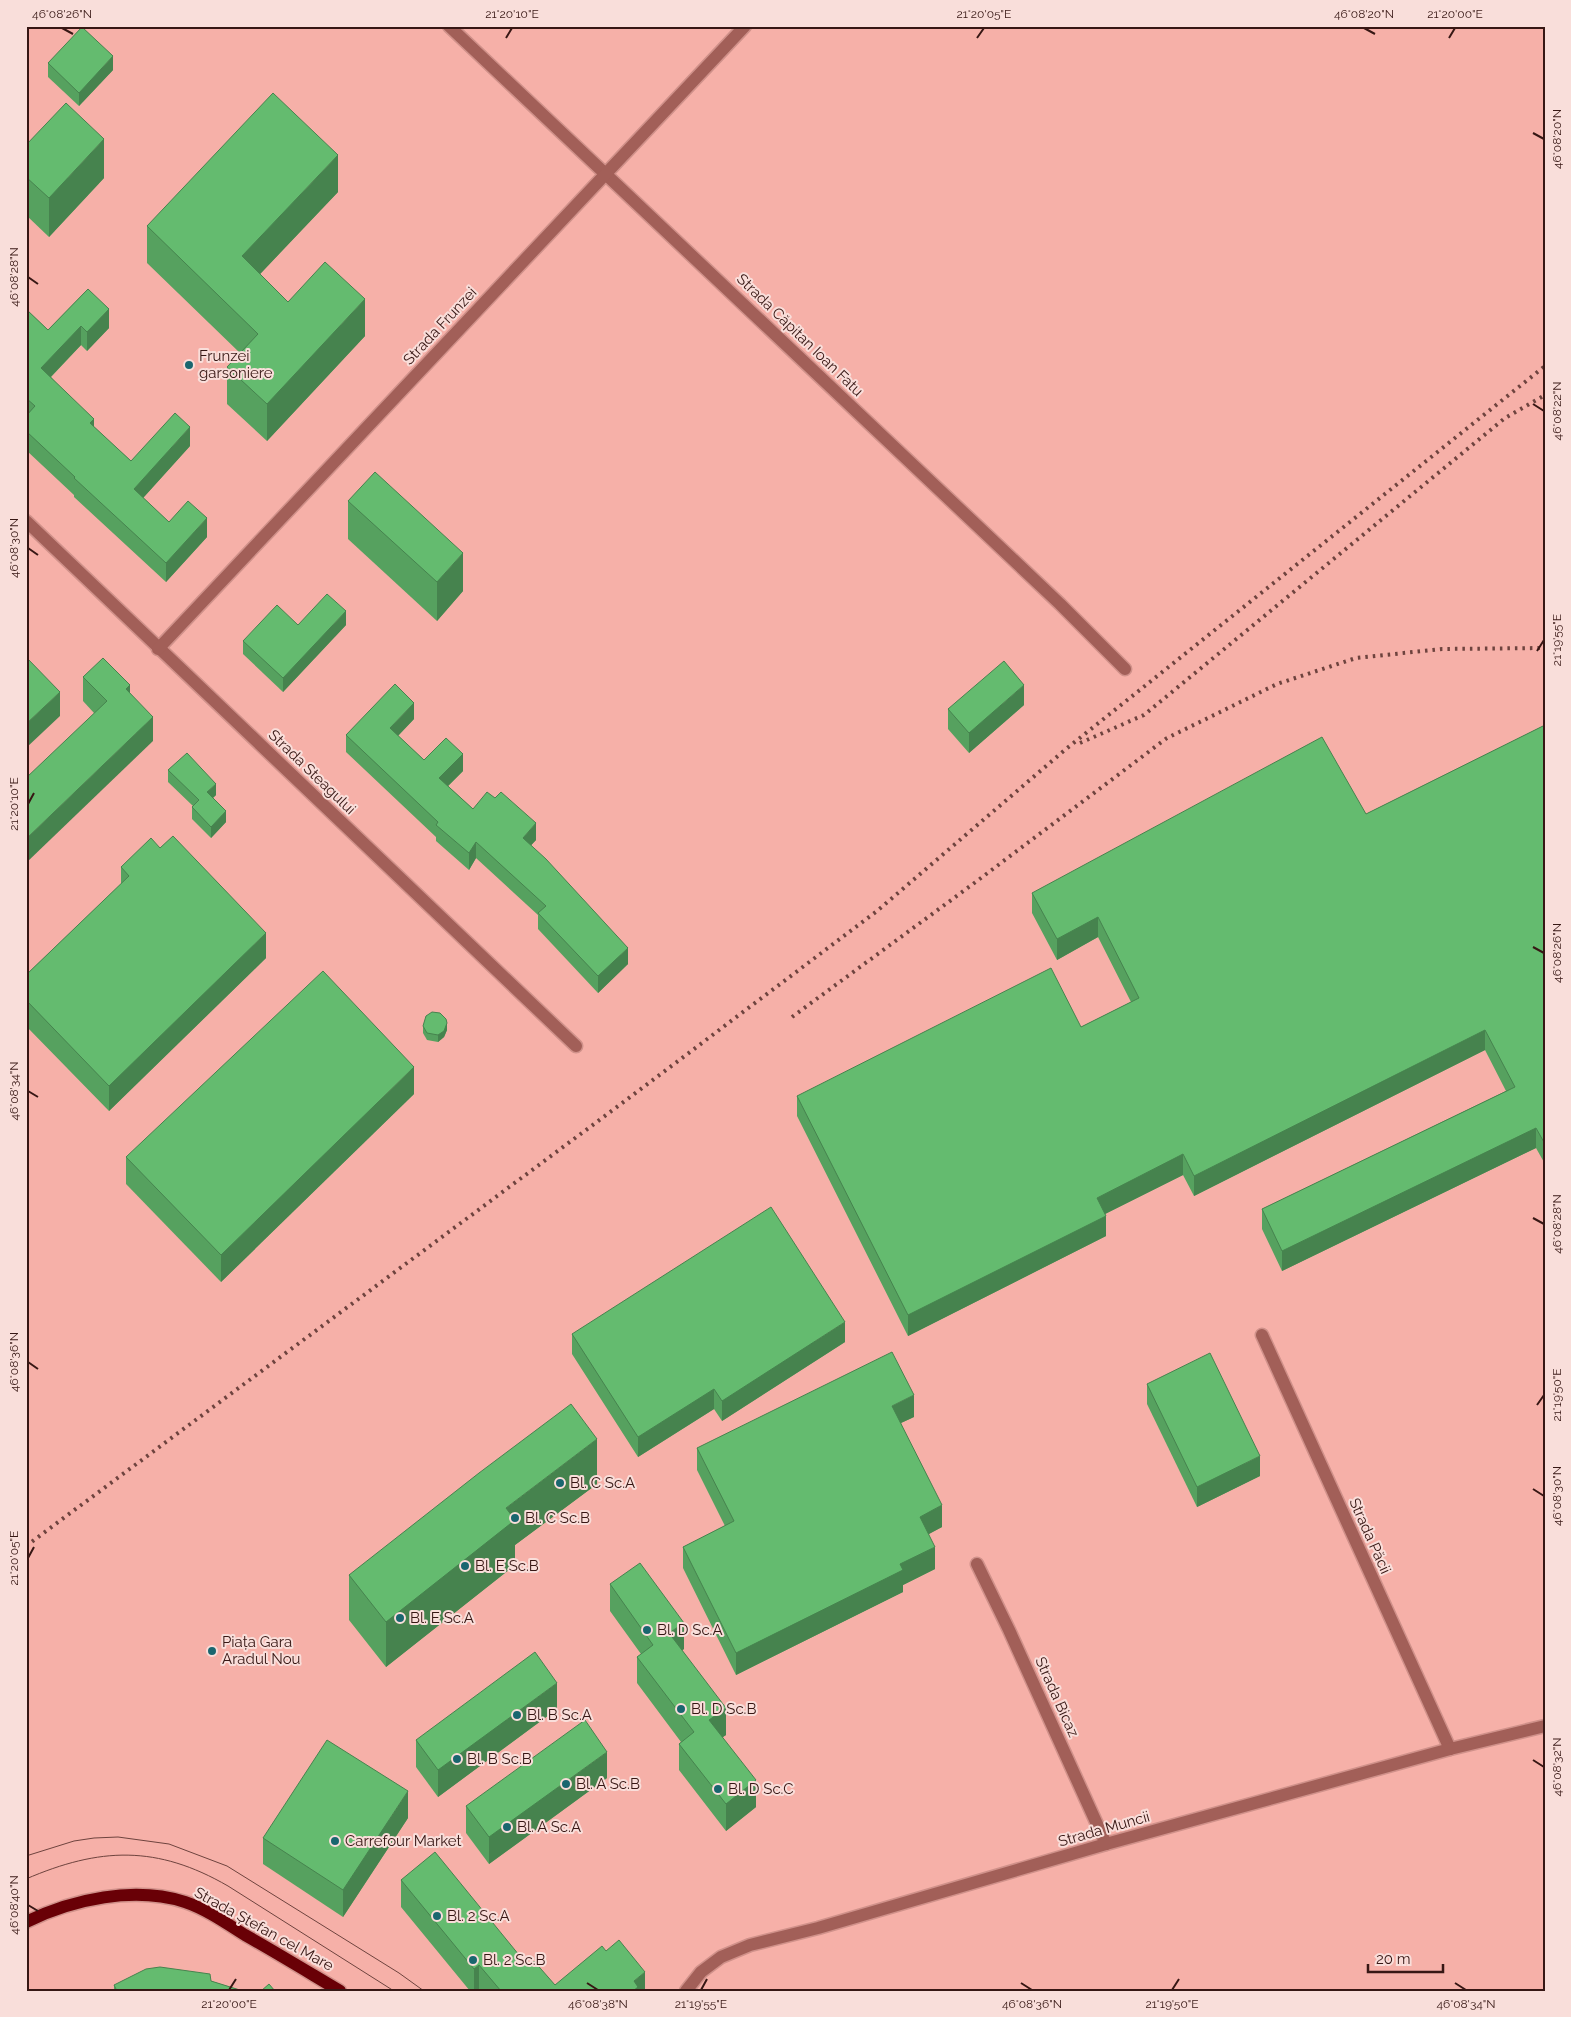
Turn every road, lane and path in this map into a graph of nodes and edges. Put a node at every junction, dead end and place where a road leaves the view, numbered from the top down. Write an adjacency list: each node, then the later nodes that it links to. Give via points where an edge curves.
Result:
1 (449, 26): 3 (street, Strada Căpitan Ioan Fatu)
2 (745, 26): 3 (street, Strada Frunzei)
3 (606, 173): 5 (street, Strada Frunzei); 6 (street, Strada Căpitan Ioan Fatu)
4 (26, 522): 5 (street, Strada Steagului)
5 (158, 649): 7 (street, Strada Steagului)
6 (1125, 669)
7 (576, 1046)
8 (1262, 1335): 11 (street, Strada Păcii)
9 (976, 1564): 12 (street, Strada Bicaz)
10 (1545, 1726): 11 (street, Strada Muncii)
11 (1450, 1749): 12 (street, Strada Muncii)
12 (1106, 1844): 15 (street, Strada Muncii, via 750,1945 721,1957 701,1972)
13 (26, 1922): 14 (main road, Strada Ștefan cel Mare, via 66,1906 119,1896 158,1897 184,1902)
14 (340, 1991)
15 (686, 1991)

